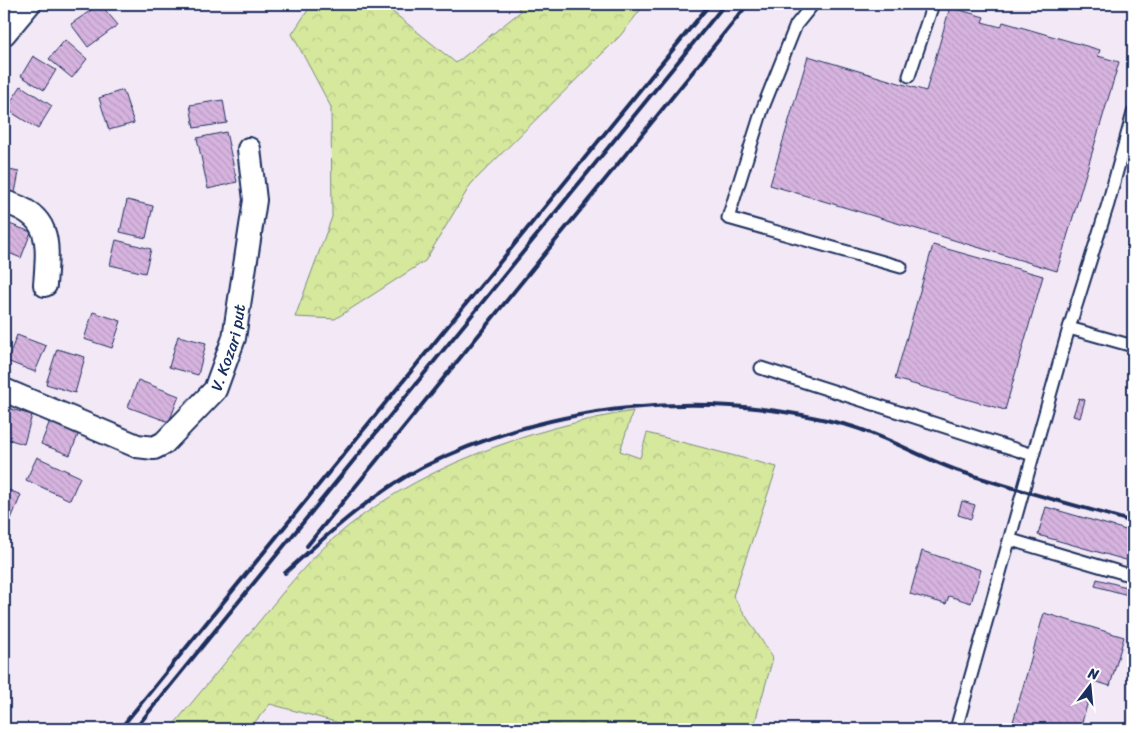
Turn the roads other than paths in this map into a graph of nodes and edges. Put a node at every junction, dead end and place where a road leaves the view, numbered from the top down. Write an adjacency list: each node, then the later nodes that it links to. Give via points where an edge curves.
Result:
1 (29, 4): 4 (street)
2 (813, 4): 9 (lane, via 796,25 762,110 728,218)
3 (933, 4): 5 (lane)
4 (4, 33)
5 (909, 76)
6 (1133, 113): 11 (lane)
7 (249, 149): 14 (street, V. Kozari put, via 255,200 234,338 215,390 164,443 154,448 137,446)
8 (4, 202): 10 (street, via 30,214 46,233)
9 (901, 267)
10 (45, 285)
11 (1068, 328): 12 (lane); 15 (lane)
12 (1133, 346)
13 (761, 368): 15 (lane)
14 (4, 390)
15 (1033, 455): 16 (lane)
16 (1010, 540): 17 (lane); 18 (lane)
17 (1133, 576)
18 (956, 729)

